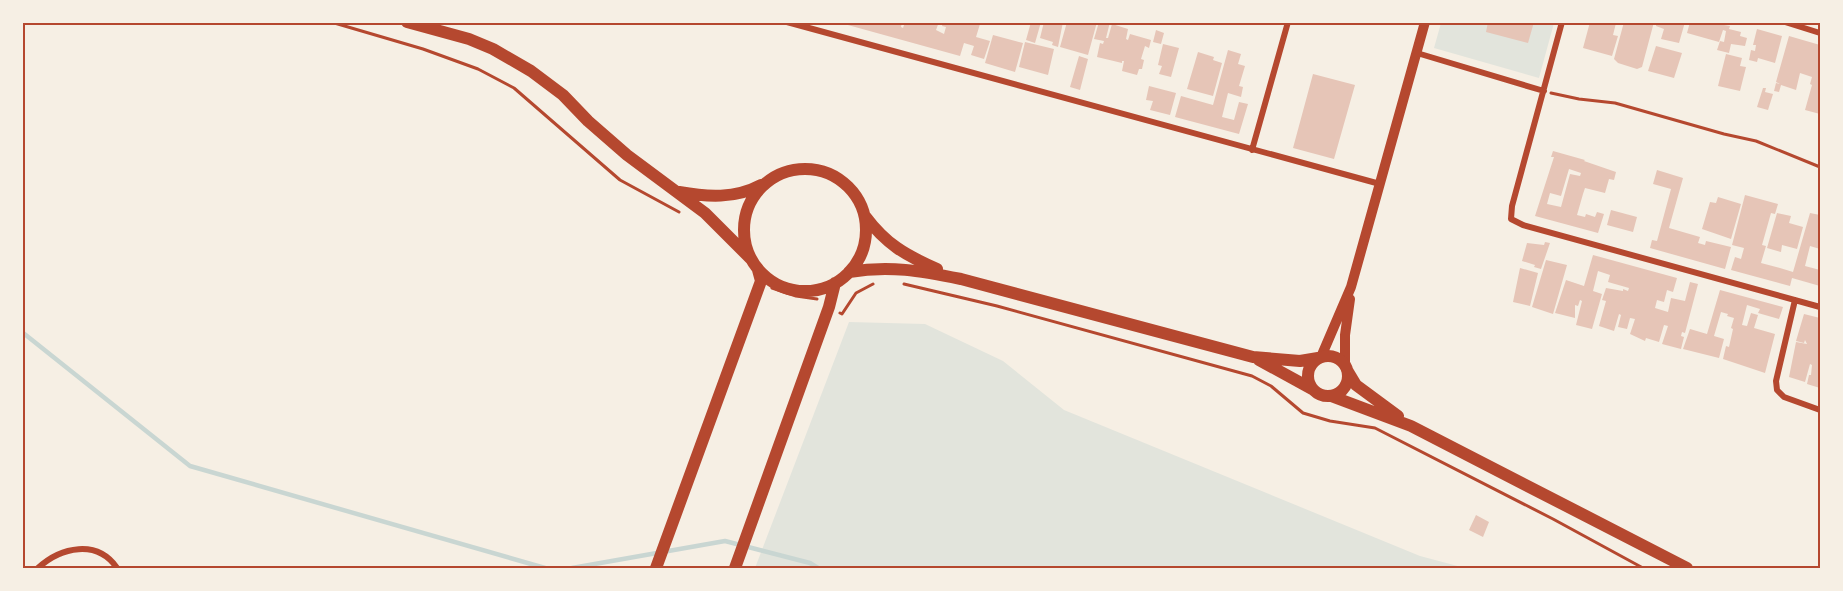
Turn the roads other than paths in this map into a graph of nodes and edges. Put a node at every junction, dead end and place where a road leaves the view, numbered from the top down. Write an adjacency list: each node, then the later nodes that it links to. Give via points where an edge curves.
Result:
1 (407, 22): 13 (main road, via 469,39 531,71)
2 (787, 22): 10 (street)
3 (1288, 22): 10 (street)
4 (1425, 22): 8 (street)
5 (1562, 22): 9 (street)
6 (1785, 22): 7 (street)
7 (1821, 33)
8 (1417, 53): 9 (street); 12 (street)
9 (1544, 91): 21 (street, via 1511,219)
10 (1252, 150): 12 (street)
11 (765, 183): 13 (main road, via 730,195); 14 (main road, via 783,172 803,168 824,171 849,188); 15 (main road, via 752,199 745,218 744,239)
12 (1380, 184): 20 (street)
13 (674, 191): 15 (main road, via 715,222)
14 (864, 215): 16 (main road, via 866,236 861,255); 18 (main road, via 899,251)
15 (751, 259): 17 (main road)
16 (849, 272): 18 (main road, via 891,268); 19 (main road)
17 (760, 276): 19 (main road, via 786,289 803,291 820,290); 32 (main road)
18 (961, 279): 23 (main road)
19 (835, 283): 33 (main road)
20 (1351, 287): 24 (street); 25 (street)
21 (1795, 300): 22 (street); 28 (street, via 1777,390 1784,397)
22 (1821, 307)
23 (1253, 357): 24 (main road, via 1300,361); 26 (main road)
24 (1320, 358): 25 (main road, via 1337,358); 26 (main road, via 1309,369)
25 (1346, 367): 27 (main road, via 1346,383); 29 (main road, via 1356,385)
26 (1312, 388): 27 (main road)
27 (1331, 396): 29 (main road)
28 (1821, 410)
29 (1411, 426): 34 (main road)
30 (38, 568): 31 (street, via 55,555 76,549 99,553)
31 (117, 568)
32 (656, 568)
33 (735, 568)
34 (1687, 568)

